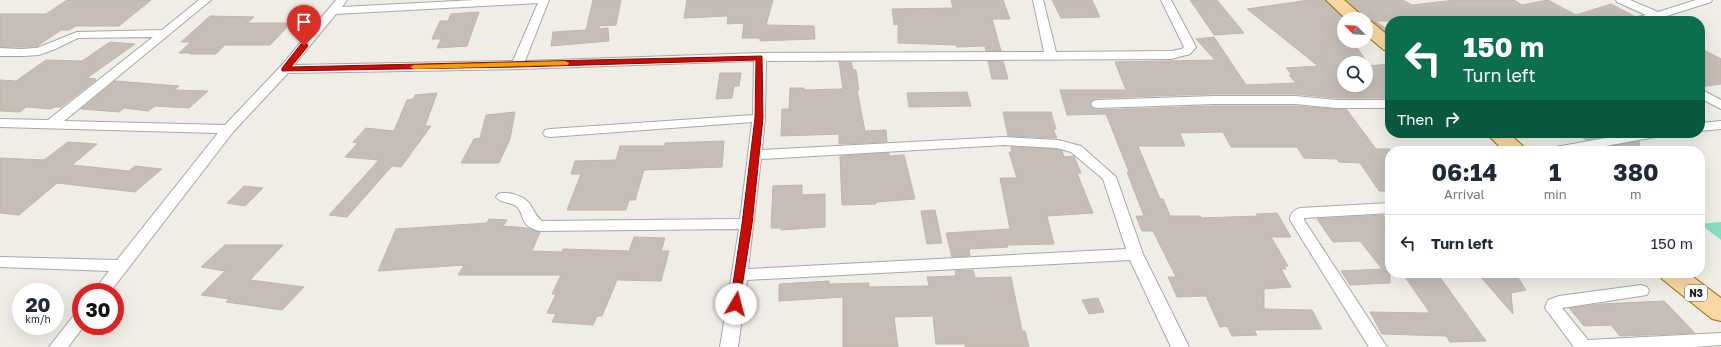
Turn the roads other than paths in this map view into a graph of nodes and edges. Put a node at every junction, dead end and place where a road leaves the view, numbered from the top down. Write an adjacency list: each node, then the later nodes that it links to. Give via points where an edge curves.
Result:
1 (206, 0): 14 (street)
2 (342, 0): 10 (street)
3 (535, 0): 10 (street)
4 (544, 0): 19 (street)
5 (1038, 0): 17 (street)
6 (1166, 0): 17 (street, via 1190,47 1186,52 1171,55)
7 (1334, 0): 11 (main road)
8 (1621, 0): 12 (street)
9 (1707, 0): 12 (street)
10 (332, 11): 20 (street)
11 (1349, 12)
12 (1657, 16)
13 (1373, 32): 15 (main road)
14 (164, 34): 16 (street, via 77,34 40,51); 27 (street)
15 (1385, 42)
16 (0, 52)
17 (1051, 56): 18 (street)
18 (760, 57): 19 (street); 25 (street)
19 (518, 65): 20 (street)
20 (285, 69): 30 (street)
21 (1705, 96): 24 (street)
22 (1097, 104): 23 (street, via 1214,100)
23 (1385, 104)
24 (1721, 105)
25 (759, 118): 31 (street); 36 (street)
26 (0, 123): 27 (street)
27 (52, 124): 30 (street)
28 (1721, 125): 29 (street)
29 (1705, 127)
30 (228, 129): 42 (street)
31 (550, 133)
32 (1502, 138): 34 (main road)
33 (1628, 138): 35 (street)
34 (1512, 146)
35 (1584, 146)
36 (754, 155): 39 (street); 40 (street, via 1004,141 1058,144 1076,149 1109,177)
37 (503, 197): 39 (street, via 518,200 527,209 530,220 539,226)
38 (1385, 208): 53 (street, via 1300,213 1297,216 1297,220)
39 (747, 224): 43 (street)
40 (1135, 254): 43 (street); 52 (street)
41 (0, 262): 42 (street)
42 (122, 266): 45 (street)
43 (740, 275): 51 (street)
44 (1677, 278): 47 (main road, N3)
45 (108, 283)
46 (1641, 291): 54 (street, via 1554,304 1553,308)
47 (1721, 312)
48 (72, 329): 50 (street)
49 (1721, 339): 54 (street)
50 (58, 347)
51 (729, 347)
52 (1180, 347)
53 (1378, 347)
54 (1585, 347)

